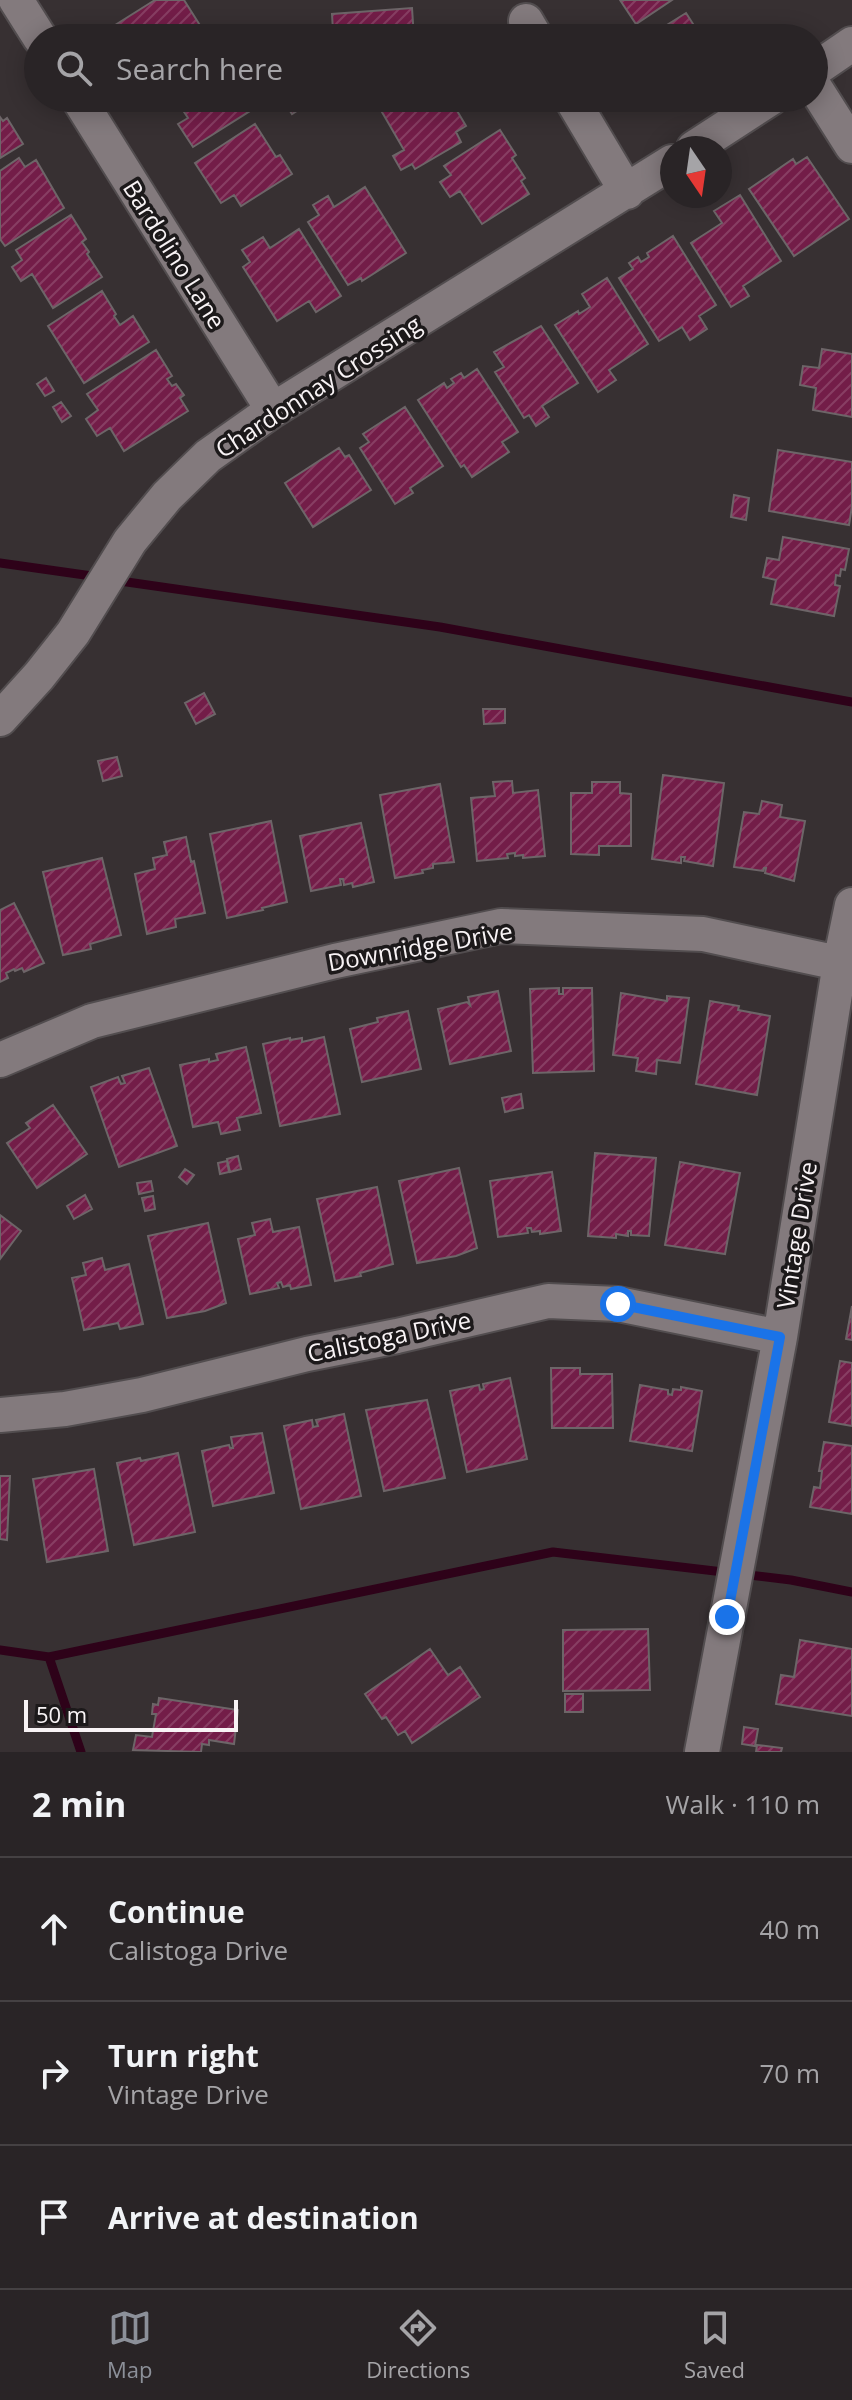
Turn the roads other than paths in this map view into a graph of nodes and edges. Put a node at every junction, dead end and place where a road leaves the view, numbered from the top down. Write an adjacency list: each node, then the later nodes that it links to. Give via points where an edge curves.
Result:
1 (16, 0): 2 (street)
2 (31, 24)
3 (852, 44): 4 (street)
4 (828, 60)
5 (828, 108): 10 (street)
6 (87, 112): 13 (street, Bardolino Lane)
7 (579, 112): 12 (street)
8 (749, 112): 9 (street)
9 (712, 136)
10 (852, 146)
11 (660, 170): 12 (street, Chardonnay Crossing)
12 (627, 192): 13 (street, Chardonnay Crossing)
13 (273, 410): 14 (street, Chardonnay Crossing, via 208,456 167,496 130,541 73,633)
14 (0, 719)
15 (852, 905): 16 (street, Vintage Drive)
16 (846, 964): 17 (street, Downridge Drive, via 703,934 501,926 92,1021); 18 (street, Vintage Drive)
17 (0, 1060)
18 (780, 1337): 19 (street, Calistoga Drive, via 618,1304 548,1301 142,1395); 20 (street, Vintage Drive)
19 (0, 1415)
20 (702, 1752)

